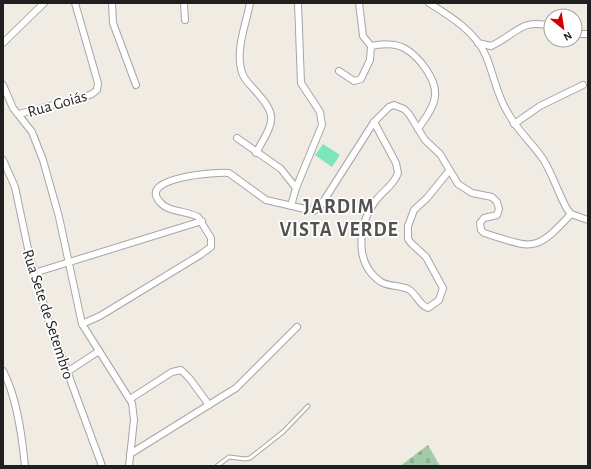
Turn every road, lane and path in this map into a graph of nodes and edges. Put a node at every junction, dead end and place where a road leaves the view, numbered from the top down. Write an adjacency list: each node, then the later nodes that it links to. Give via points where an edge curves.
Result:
1 (44, 3): 11 (street)
2 (75, 3): 18 (street, Rua Goiás, via 98,83 95,92)
3 (112, 3): 16 (street, via 113,24)
4 (184, 3): 9 (street)
5 (250, 3): 23 (street, via 240,52 240,66 243,76 266,102 272,113 271,125)
6 (298, 3): 26 (street, via 301,83 320,112 322,121)
7 (359, 3): 13 (street, via 363,36)
8 (429, 3): 12 (street, via 452,19)
9 (185, 20)
10 (543, 24): 12 (street, via 526,24 491,46)
11 (3, 43)
12 (478, 43): 20 (street, via 486,56 502,102)
13 (371, 46): 14 (street, via 370,60 361,79 354,81); 21 (street, via 390,45 404,48 415,57 431,78 435,90 434,101)
14 (339, 71)
15 (3, 85): 18 (street, via 10,103)
16 (136, 85)
17 (583, 85): 20 (street, via 547,102)
18 (19, 114): 31 (street, via 32,132 43,160)
19 (374, 122): 21 (street, via 389,107 399,106 409,114); 25 (street, via 393,156 398,173 392,184 377,198 370,211 361,237 362,253 376,278 389,286 409,290 428,308 439,300 442,288 426,257 408,239 408,226 414,210); 27 (street, via 317,210 310,211)
20 (514, 124): 28 (street, via 543,159)
21 (418, 129): 25 (street, via 425,140 440,154)
22 (237, 138): 23 (street)
23 (256, 153): 26 (street, via 281,169)
24 (3, 160): 32 (street, Rua Sete de Setembro, via 14,187)
25 (449, 171): 28 (street, via 465,190 492,197 497,202 497,214 484,218 480,223 484,233 532,246 548,238)
26 (296, 188): 27 (street)
27 (291, 206): 30 (street, via 277,204 259,196 233,175 224,173 174,180 163,183 156,189 157,199 165,207 194,215)
28 (571, 214): 29 (street)
29 (588, 220)
30 (202, 221): 31 (street); 33 (street, via 211,238 208,250 100,316)
31 (68, 262): 32 (street); 33 (street)
32 (34, 274): 37 (street, Rua Sete de Setembro)
33 (82, 324): 35 (street)
34 (297, 327): 39 (street, via 236,388)
35 (99, 351): 37 (street); 38 (street)
36 (3, 371): 42 (street, via 18,418)
37 (67, 372): 43 (street, Rua Sete de Setembro)
38 (130, 399): 39 (street, via 172,372 180,370); 41 (street, via 134,420)
39 (209, 405): 41 (street)
40 (308, 406): 45 (lane, via 283,432 250,458 229,457)
41 (130, 454): 44 (street)
42 (25, 466)
43 (102, 466)
44 (129, 466)
45 (217, 466)

